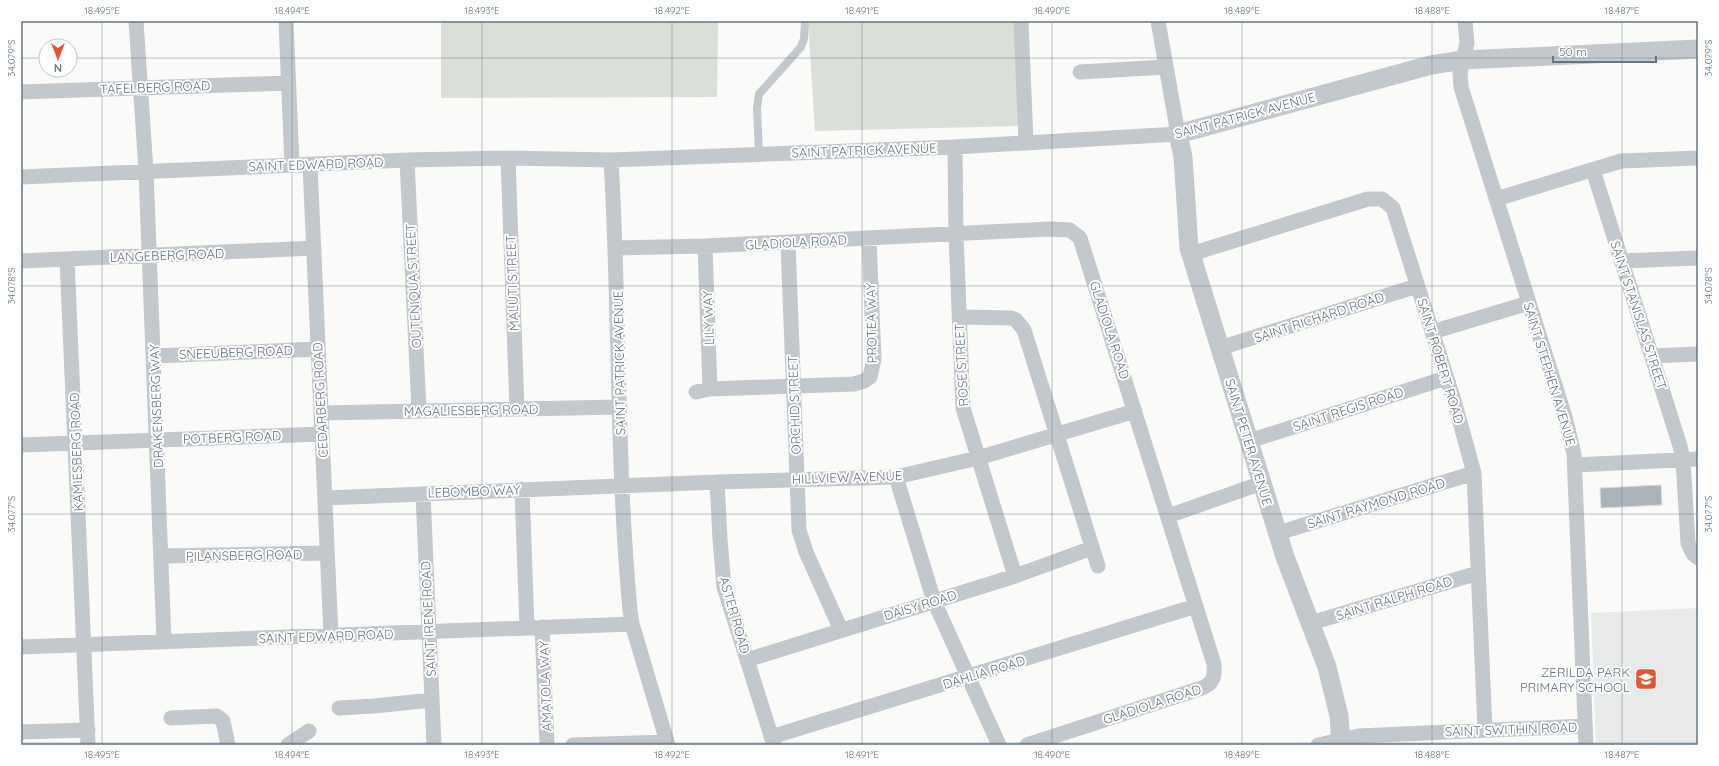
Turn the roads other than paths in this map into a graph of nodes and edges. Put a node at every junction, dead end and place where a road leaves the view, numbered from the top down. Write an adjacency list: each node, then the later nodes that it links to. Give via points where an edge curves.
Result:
1 (136, 21): 12 (street, DRAKENSBERG WAY)
2 (286, 21): 11 (street)
3 (805, 21): 17 (lane, via 801,47 759,94)
4 (1021, 21): 15 (street)
5 (1158, 21): 9 (street)
6 (1465, 21): 8 (street, SAINT STEPHEN AVENUE, via 1467,43)
7 (1698, 49): 8 (street, SAINT PATRICK AVENUE)
8 (1463, 60): 14 (street, SAINT PATRICK AVENUE, via 1431,65); 27 (street, SAINT STEPHEN AVENUE, via 1460,73 1461,87)
9 (1166, 67): 10 (street); 14 (street)
10 (1080, 72)
11 (288, 83): 12 (street, TAFELBERG ROAD); 22 (street)
12 (140, 87): 13 (street, TAFELBERG ROAD); 25 (street, DRAKENSBERG WAY)
13 (21, 92)
14 (1178, 134): 15 (street, SAINT PATRICK AVENUE); 34 (street, SAINT PETER AVENUE, via 1183,157 1187,236)
15 (1026, 142): 16 (street, SAINT PATRICK AVENUE)
16 (955, 146): 17 (street, SAINT PATRICK AVENUE); 28 (street, ROSE STREET)
17 (759, 154): 21 (street, SAINT PATRICK AVENUE)
18 (508, 158): 20 (street, SAINT EDWARD ROAD); 21 (street, SAINT EDWARD ROAD); 52 (street, MALUTI STREET)
19 (1698, 158): 24 (street, via 1621,161)
20 (407, 160): 23 (street, SAINT EDWARD ROAD); 53 (street, OUTENIQUA STREET)
21 (612, 160): 33 (street, SAINT PATRICK AVENUE)
22 (292, 165): 23 (street, SAINT EDWARD ROAD); 25 (street, SAINT EDWARD ROAD)
23 (310, 165): 32 (street, CEDARBERG ROAD)
24 (1593, 170): 27 (street); 39 (street, SAINT STANISLAS STREET)
25 (146, 171): 26 (street, SAINT EDWARD ROAD); 35 (street, DRAKENSBERG WAY)
26 (21, 177)
27 (1496, 199): 41 (street, SAINT STEPHEN AVENUE)
28 (956, 235): 29 (street, GLADIOLA ROAD); 42 (street, ROSE STREET); 54 (street, GLADIOLA ROAD, via 1050,229 1070,230 1076,233 1080,238)
29 (868, 239): 30 (street, GLADIOLA ROAD); 50 (street, PROTEA WAY, via 874,359 870,377 854,384)
30 (788, 243): 31 (street, GLADIOLA ROAD); 50 (street, ORCHID STREET)
31 (705, 246): 33 (street, GLADIOLA ROAD); 50 (street, LILY WAY, via 703,391)
32 (314, 248): 35 (street, LANGEBERG ROAD); 45 (street, CEDARBERG ROAD)
33 (616, 248): 51 (street, SAINT PATRICK AVENUE)
34 (1191, 254): 40 (street, SAINT ROBERT ROAD, via 1376,198 1388,202 1393,208); 44 (street, SAINT PETER AVENUE)
35 (150, 256): 37 (street, LANGEBERG ROAD); 47 (street, DRAKENSBERG WAY)
36 (1698, 258): 39 (street)
37 (67, 259): 38 (street, LANGEBERG ROAD); 60 (street, KAMIESBERG ROAD)
38 (21, 261)
39 (1621, 261): 48 (street, SAINT STANISLAS STREET)
40 (1417, 286): 43 (street, SAINT ROBERT ROAD); 44 (street, SAINT RICHARD ROAD)
41 (1529, 303): 43 (street); 64 (street, SAINT STEPHEN AVENUE, via 1565,417)
42 (959, 317): 57 (street, via 1003,316 1020,324); 62 (street, ROSE STREET, via 963,408)
43 (1432, 332): 49 (street, SAINT ROBERT ROAD)
44 (1220, 348): 59 (street, SAINT PETER AVENUE)
45 (318, 349): 47 (street, SNEEUBERG ROAD); 55 (street, CEDARBERG ROAD)
46 (1698, 354): 48 (street)
47 (154, 356): 58 (street, DRAKENSBERG WAY)
48 (1652, 356): 63 (street, SAINT STANISLAS STREET)
49 (1446, 378): 59 (street, SAINT REGIS ROAD); 65 (street, SAINT ROBERT ROAD)
50 (793, 387): 67 (street, ORCHID STREET)
51 (620, 407): 52 (street, MAGALIESBERG ROAD); 70 (street, SAINT PATRICK AVENUE)
52 (517, 409): 53 (street, MAGALIESBERG ROAD)
53 (419, 411): 55 (street, MAGALIESBERG ROAD)
54 (1135, 411): 57 (street, HILLVIEW AVENUE); 74 (street, GLADIOLA ROAD)
55 (321, 413): 56 (street, CEDARBERG ROAD)
56 (322, 434): 58 (street, POTBERG ROAD); 73 (street, CEDARBERG ROAD)
57 (1058, 434): 62 (street, HILLVIEW AVENUE); 76 (street)
58 (157, 440): 60 (street, POTBERG ROAD); 78 (street, DRAKENSBERG WAY)
59 (1249, 441): 69 (street, SAINT PETER AVENUE)
60 (75, 442): 61 (street, POTBERG ROAD); 93 (street, KAMIESBERG ROAD)
61 (21, 444)
62 (978, 458): 66 (street, HILLVIEW AVENUE); 82 (street, ROSE STREET)
63 (1691, 460): 64 (street); 79 (street, SAINT STANISLAS STREET, via 1688,543)
64 (1575, 465): 100 (street, SAINT STEPHEN AVENUE)
65 (1474, 474): 75 (street, SAINT RAYMOND ROAD); 81 (street, SAINT ROBERT ROAD)
66 (896, 477): 67 (street, HILLVIEW AVENUE); 83 (street)
67 (797, 479): 68 (street, HILLVIEW AVENUE); 89 (street, ORCHID STREET, via 798,518 802,540)
68 (718, 482): 70 (street, HILLVIEW AVENUE); 95 (street, ASTER ROAD, via 724,587)
69 (1262, 483): 74 (street); 75 (street, SAINT PETER AVENUE)
70 (623, 485): 71 (street, LEBOMBO WAY); 85 (street, SAINT PATRICK AVENUE)
71 (522, 490): 72 (street, LEBOMBO WAY); 88 (street)
72 (423, 494): 73 (street, LEBOMBO WAY); 90 (street, SAINT IRENE ROAD)
73 (325, 498): 77 (street, CEDARBERG ROAD)
74 (1168, 516): 84 (street, GLADIOLA ROAD)
75 (1278, 533): 86 (street, SAINT PETER AVENUE)
76 (1092, 548): 80 (street); 82 (street, DAISY ROAD)
77 (327, 553): 78 (street, PILANSBERG ROAD); 91 (street, CEDARBERG ROAD)
78 (161, 556): 92 (street, DRAKENSBERG WAY)
79 (1698, 558)
80 (1098, 566)
81 (1478, 573): 86 (street, SAINT RALPH ROAD); 102 (street, SAINT ROBERT ROAD)
82 (1015, 576): 83 (street, DAISY ROAD)
83 (934, 601): 89 (street, DAISY ROAD); 96 (street)
84 (1196, 606): 96 (street, DAHLIA ROAD); 115 (street, GLADIOLA ROAD, via 1214,664 1214,679 1209,685)
85 (632, 624): 87 (street, SAINT EDWARD ROAD); 107 (street, SAINT PATRICK AVENUE)
86 (1311, 624): 106 (street, SAINT PETER AVENUE, via 1327,667 1339,716)
87 (542, 627): 88 (street, SAINT EDWARD ROAD); 112 (street, AMATOLA WAY)
88 (527, 628): 90 (street, SAINT EDWARD ROAD)
89 (841, 630): 95 (street, DAISY ROAD)
90 (429, 632): 91 (street, SAINT EDWARD ROAD); 97 (street, SAINT IRENE ROAD)
91 (331, 636): 92 (street, SAINT EDWARD ROAD)
92 (164, 642): 93 (street, SAINT EDWARD ROAD)
93 (84, 645): 94 (street, SAINT EDWARD ROAD); 101 (street, KAMIESBERG ROAD)
94 (21, 647)
95 (747, 660): 105 (street, ASTER ROAD)
96 (968, 676): 105 (street, DAHLIA ROAD); 114 (street)
97 (432, 700): 98 (street); 111 (street, SAINT IRENE ROAD)
98 (339, 708)
99 (171, 718): 109 (street, via 217,716 223,721)
100 (1585, 726): 102 (street, SAINT SWITHIN ROAD); 117 (street, SAINT STEPHEN AVENUE)
101 (88, 730): 103 (street); 108 (street, KAMIESBERG ROAD)
102 (1485, 730): 106 (street, SAINT SWITHIN ROAD, via 1359,736)
103 (21, 732)
104 (309, 732): 110 (street)
105 (773, 741)
106 (1341, 742): 116 (street, SAINT SWITHIN ROAD)
107 (668, 744): 113 (street)
108 (88, 745)
109 (228, 745)
110 (288, 745)
111 (434, 745)
112 (547, 745)
113 (573, 745)
114 (999, 745)
115 (1027, 745)
116 (1318, 745)
117 (1586, 745)

